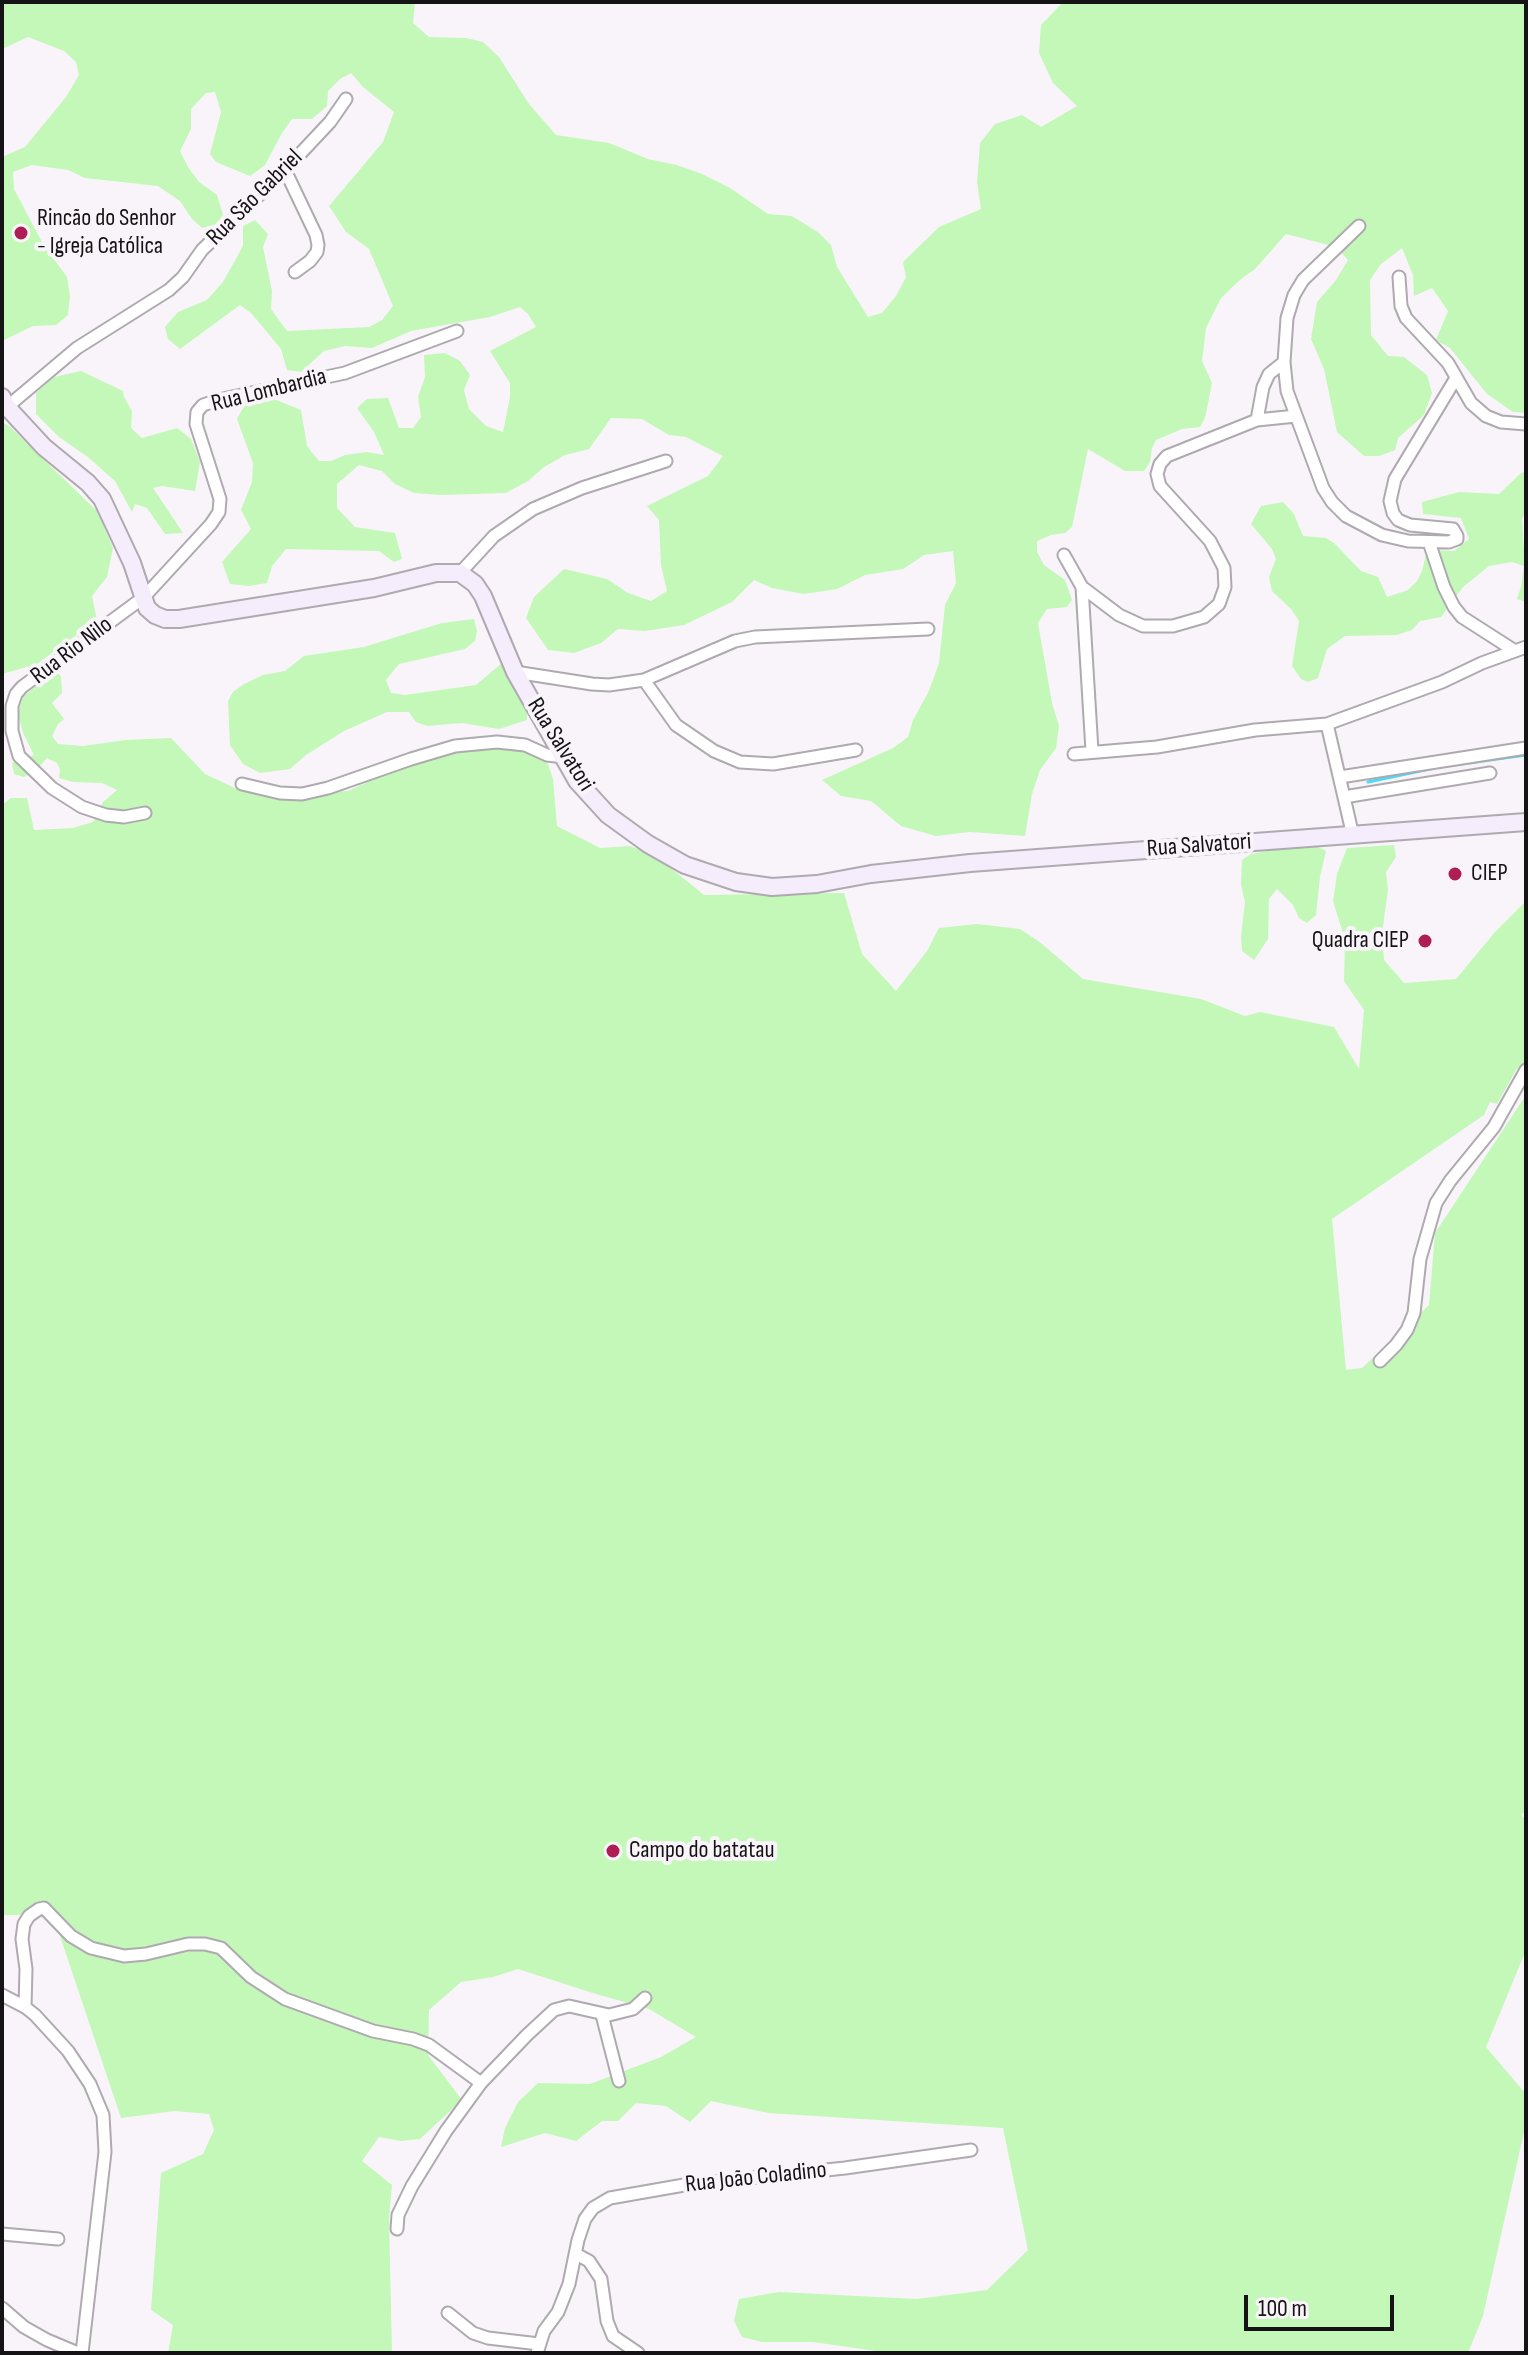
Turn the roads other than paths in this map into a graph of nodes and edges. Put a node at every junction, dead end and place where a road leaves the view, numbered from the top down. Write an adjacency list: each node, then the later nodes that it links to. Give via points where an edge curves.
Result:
1 (346, 99): 2 (street, Rua São Gabriel)
2 (285, 170): 4 (street, via 318,245 310,261); 9 (street, Rua São Gabriel, via 202,250 169,290)
3 (1359, 226): 7 (street, via 1294,295)
4 (295, 272)
5 (1399, 277): 8 (street, via 1406,318)
6 (457, 331): 18 (street, Rua Lombardia, via 345,373 203,405 196,424 220,499 219,512)
7 (1284, 362): 10 (street); 11 (street, via 1269,374)
8 (1456, 378): 12 (street, via 1486,416); 14 (street, via 1395,479 1390,501 1398,520 1453,529 1457,536 1449,542)
9 (5, 402): 18 (street, via 44,447 102,499)
10 (1296, 416): 11 (street); 14 (street, via 1323,488 1346,516 1382,535)
11 (1257, 420): 17 (street, via 1167,456 1157,474 1160,486 1210,541 1224,568 1219,604 1204,617 1173,626 1143,626)
12 (1526, 424)
13 (666, 461): 16 (street, via 533,509 494,536)
14 (1429, 542): 20 (street, via 1462,617)
15 (1064, 555): 17 (street)
16 (460, 573): 18 (street, via 179,619 155,615); 21 (street, Rua Salvatori, via 483,596)
17 (1082, 587): 26 (street)
18 (144, 597): 33 (street, Rua Rio Nilo, via 22,687 12,706 12,731 19,756 52,788 82,807 124,817)
19 (928, 629): 22 (street, via 755,637)
20 (1520, 649): 23 (street)
21 (515, 672): 22 (street, via 592,684); 28 (street, Rua Salvatori)
22 (644, 680): 25 (street, via 676,725 740,762 773,764)
23 (1327, 724): 26 (street); 30 (street)
24 (1526, 748): 30 (street)
25 (856, 750)
26 (1092, 751): 27 (street)
27 (1074, 754)
28 (564, 757): 31 (street, via 497,742 455,746 302,794); 35 (street, Rua Salvatori, via 577,781 608,815 648,844 685,865 772,887 970,863)
29 (1490, 773): 32 (street)
30 (1340, 777): 32 (street)
31 (242, 784)
32 (1344, 797): 35 (street)
33 (145, 813)
34 (1526, 822): 35 (street, Rua Salvatori)
35 (1353, 836)
36 (1526, 1070): 37 (street, via 1494,1127 1436,1203 1420,1259 1414,1313 1407,1330)
37 (1380, 1361)
38 (2, 1995): 40 (street)
39 (645, 1998): 41 (street, via 633,2009)
40 (25, 2007): 43 (street, via 24,1924 44,1908 71,1936 91,1948 124,1956 188,1944 221,1948 285,1999 429,2045); 52 (street, via 68,2051 103,2115 105,2152)
41 (602, 2015): 42 (street); 43 (street, via 569,2006 554,2010)
42 (619, 2081)
43 (481, 2083): 45 (street, via 412,2186)
44 (971, 2150): 48 (street, Rua João Coladino, via 610,2198 585,2219)
45 (397, 2229)
46 (2, 2234): 47 (street)
47 (58, 2239)
48 (576, 2254): 51 (street, Rua João Coladino, via 558,2312); 53 (street, via 589,2261 601,2279 613,2336)
49 (2, 2308): 52 (street, via 24,2327)
50 (448, 2313): 51 (street, via 473,2333)
51 (538, 2349)
52 (80, 2353)
53 (638, 2353)

